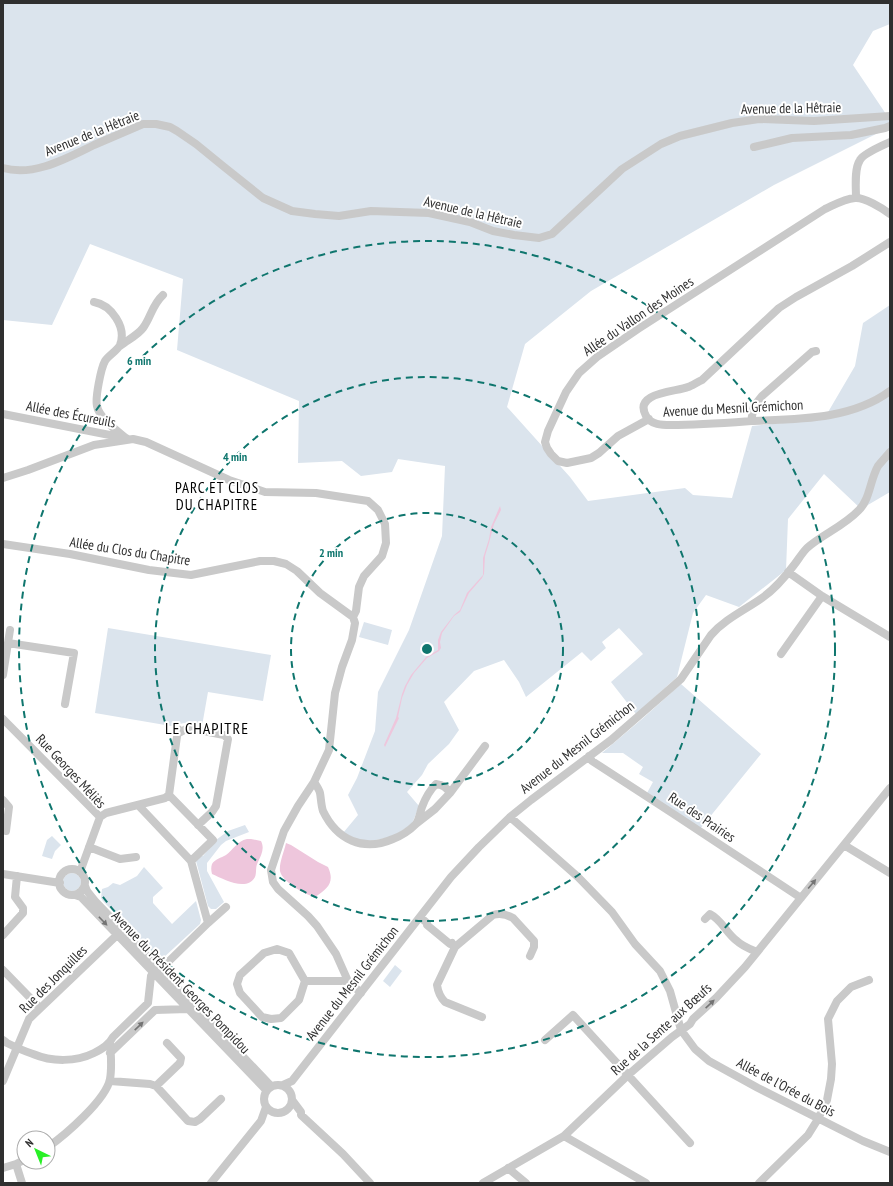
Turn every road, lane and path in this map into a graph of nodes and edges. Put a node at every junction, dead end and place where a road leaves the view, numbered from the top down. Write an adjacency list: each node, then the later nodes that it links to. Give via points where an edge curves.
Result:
1 (890, 116): 5 (street, Avenue de la Hêtraie, via 814,121 759,119 732,122 680,136 661,144 622,169 552,234 539,238 493,231 470,222 429,213 371,211 339,216 292,211 263,198 177,131 156,124 143,124 56,163 29,170 13,171)
2 (890, 126): 4 (street, via 851,135 792,138)
3 (890, 142): 6 (street, via 859,160 856,168)
4 (754, 147)
5 (3, 168)
6 (856, 198): 7 (street, via 878,206); 15 (street, Allée du Vallon des Moines, via 825,210 597,357 579,373 566,392 545,442 558,461 566,463 591,458 618,436)
7 (890, 214)
8 (890, 242): 15 (street, Avenue du Mesnil Grémichon, via 779,308 702,380 688,387 652,396 646,401 644,409)
9 (163, 294): 11 (street, via 154,304 144,327)
10 (94, 302): 11 (street, via 105,306 118,322 122,335)
11 (120, 346): 17 (street, via 105,361 97,407 110,425)
12 (816, 351): 16 (street, via 762,396 754,406)
13 (890, 391): 16 (street, Avenue du Mesnil Grémichon, via 872,402 850,410 802,419)
14 (3, 414): 17 (street, Allée des Écureuils)
15 (648, 419): 16 (street, Avenue du Mesnil Grémichon, via 657,424 671,425)
16 (751, 421)
17 (130, 439): 19 (street, via 94,445); 23 (street, Allée des Écureuils, via 146,442 229,480 265,492 316,493 368,500 378,510 385,524 386,543 382,556 364,576 359,587)
18 (890, 452): 21 (street, Avenue du Mesnil Grémichon, via 878,466 866,499 859,510 807,549)
19 (3, 478)
20 (3, 544): 23 (street, Allée du Clos du Chapitre, via 191,575 260,561 286,564)
21 (788, 572): 22 (street); 32 (street, Avenue du Mesnil Grémichon, via 763,597 716,629 681,679)
22 (822, 596): 25 (street); 27 (street)
23 (353, 617): 33 (street, via 355,623 352,640 334,693 329,750)
24 (10, 630): 26 (street)
25 (890, 637)
26 (8, 643): 28 (street); 29 (street, via 74,653)
27 (781, 654)
28 (3, 675)
29 (65, 704)
30 (3, 719): 39 (street, Rue Georges Méliès)
31 (485, 746): 35 (street)
32 (589, 756): 40 (street, Avenue du Mesnil Grémichon); 55 (street, Rue des Prairies, via 592,761)
33 (314, 782): 41 (street, via 320,791 323,810 333,827 348,840 365,845 383,843 400,836); 69 (street, via 284,831 271,870 273,882 317,926 336,954)
34 (890, 788): 44 (street, Rue de la Sente aux Bœufs)
35 (450, 793): 41 (street); 41 (street, via 446,788 436,784 422,806)
36 (169, 795): 38 (street); 42 (street); 42 (street, via 177,730 188,728 224,735 228,739 216,806)
37 (3, 800): 43 (street, via 9,807)
38 (139, 806): 39 (street, via 106,813); 47 (street)
39 (100, 817): 45 (street, Rue Georges Méliès)
40 (510, 817): 57 (street, Avenue du Mesnil Grémichon, via 456,872); 76 (street, via 578,877 612,912 635,944 660,971 670,990)
41 (417, 823)
42 (198, 825): 47 (street, via 213,840)
43 (6, 831)
44 (844, 845): 49 (street); 55 (street, Rue de la Sente aux Bœufs, one-way to 44)
45 (89, 847): 46 (street, via 120,859); 48 (street, Rue Georges Méliès)
46 (136, 857)
47 (191, 861): 59 (street)
48 (80, 872): 52 (street, via 71,869 66,871 60,878); 53 (street, via 84,877)
49 (890, 873)
50 (3, 874): 51 (street)
51 (17, 876): 52 (street); 61 (street, via 15,897 24,913)
52 (60, 883): 54 (street, via 60,887 66,893)
53 (85, 886): 54 (street); 66 (street, Avenue du Président Georges Pompidou)
54 (75, 895): 60 (street, Avenue du Président Georges Pompidou, one-way to 60, via 81,897)
55 (800, 898): 63 (street, Rue de la Sente aux Bœufs)
56 (226, 907): 59 (street)
57 (420, 917): 62 (street, via 438,935); 70 (street, Avenue du Mesnil Grémichon)
58 (705, 919): 63 (street, via 710,914 714,916 737,941)
59 (208, 923): 66 (street)
60 (116, 934): 66 (street, Avenue du Président Georges Pompidou); 73 (street, Rue des Jonquilles)
61 (3, 935)
62 (454, 945): 64 (street, via 493,915 504,914 513,918 534,941); 75 (street, via 436,985 438,992 445,1002)
63 (756, 952): 76 (street, Rue de la Sente aux Bœufs, one-way to 63, via 716,998)
64 (530, 956)
65 (3, 970): 73 (street)
66 (156, 971): 71 (street, via 151,976); 72 (street, Avenue du Président Georges Pompidou)
67 (869, 980): 97 (street, via 851,987 837,1001 828,1019 831,1079)
68 (305, 981): 68 (street, via 289,953 276,949 264,952 240,975 237,984 240,993 262,1017 270,1019 281,1018 300,1000); 69 (street)
69 (348, 981): 70 (street)
70 (361, 993): 86 (street, Avenue du Mesnil Grémichon)
71 (148, 1003): 74 (street); 79 (street)
72 (191, 1007): 74 (street); 89 (street, Avenue du Président Georges Pompidou)
73 (40, 1008): 81 (street, Rue des Jonquilles, via 29,1019)
74 (155, 1010): 82 (street, one-way to 74)
75 (482, 1017)
76 (681, 1030): 83 (street, Rue de la Sente aux Bœufs); 97 (street, Allée de l'Orée du Bois, via 695,1049 709,1061)
77 (3, 1040): 81 (street)
78 (545, 1040): 83 (street, via 573,1015)
79 (110, 1042): 81 (street, via 86,1057 67,1060 34,1055); 82 (street)
80 (166, 1043): 88 (street, via 181,1058 180,1063)
81 (16, 1047): 84 (street, Rue des Jonquilles)
82 (110, 1053): 85 (street)
83 (628, 1075): 99 (street, Rue de la Sente aux Bœufs); 101 (street)
84 (3, 1081)
85 (110, 1081): 88 (street); 100 (street, via 93,1107)
86 (292, 1081): 87 (street, Avenue du Mesnil Grémichon); 90 (street, Avenue du Mesnil Grémichon)
87 (283, 1085): 89 (street, via 278,1084); 90 (street)
88 (156, 1086): 91 (street, via 188,1121 195,1122 200,1119)
89 (269, 1088): 93 (street, via 264,1095)
90 (290, 1092): 92 (street)
91 (221, 1099)
92 (292, 1100): 94 (street); 96 (street)
93 (266, 1107): 95 (street); 98 (street)
94 (288, 1108): 95 (street); 96 (street)
95 (276, 1113): 98 (street)
96 (301, 1115): 109 (street)
97 (818, 1119): 102 (street, Allée de l'Orée du Bois); 113 (street, via 808,1135)
98 (261, 1121): 108 (street)
99 (564, 1136): 105 (street, Rue de la Sente aux Bœufs); 112 (street)
100 (56, 1141)
101 (690, 1143)
102 (890, 1152)
103 (16, 1163): 104 (street)
104 (3, 1168)
105 (508, 1168): 110 (street, Rue de la Sente aux Bœufs); 111 (street)
106 (21, 1170): 107 (street)
107 (22, 1183)
108 (211, 1183)
109 (370, 1183)
110 (482, 1183)
111 (526, 1183)
112 (646, 1183)
113 (759, 1183)

